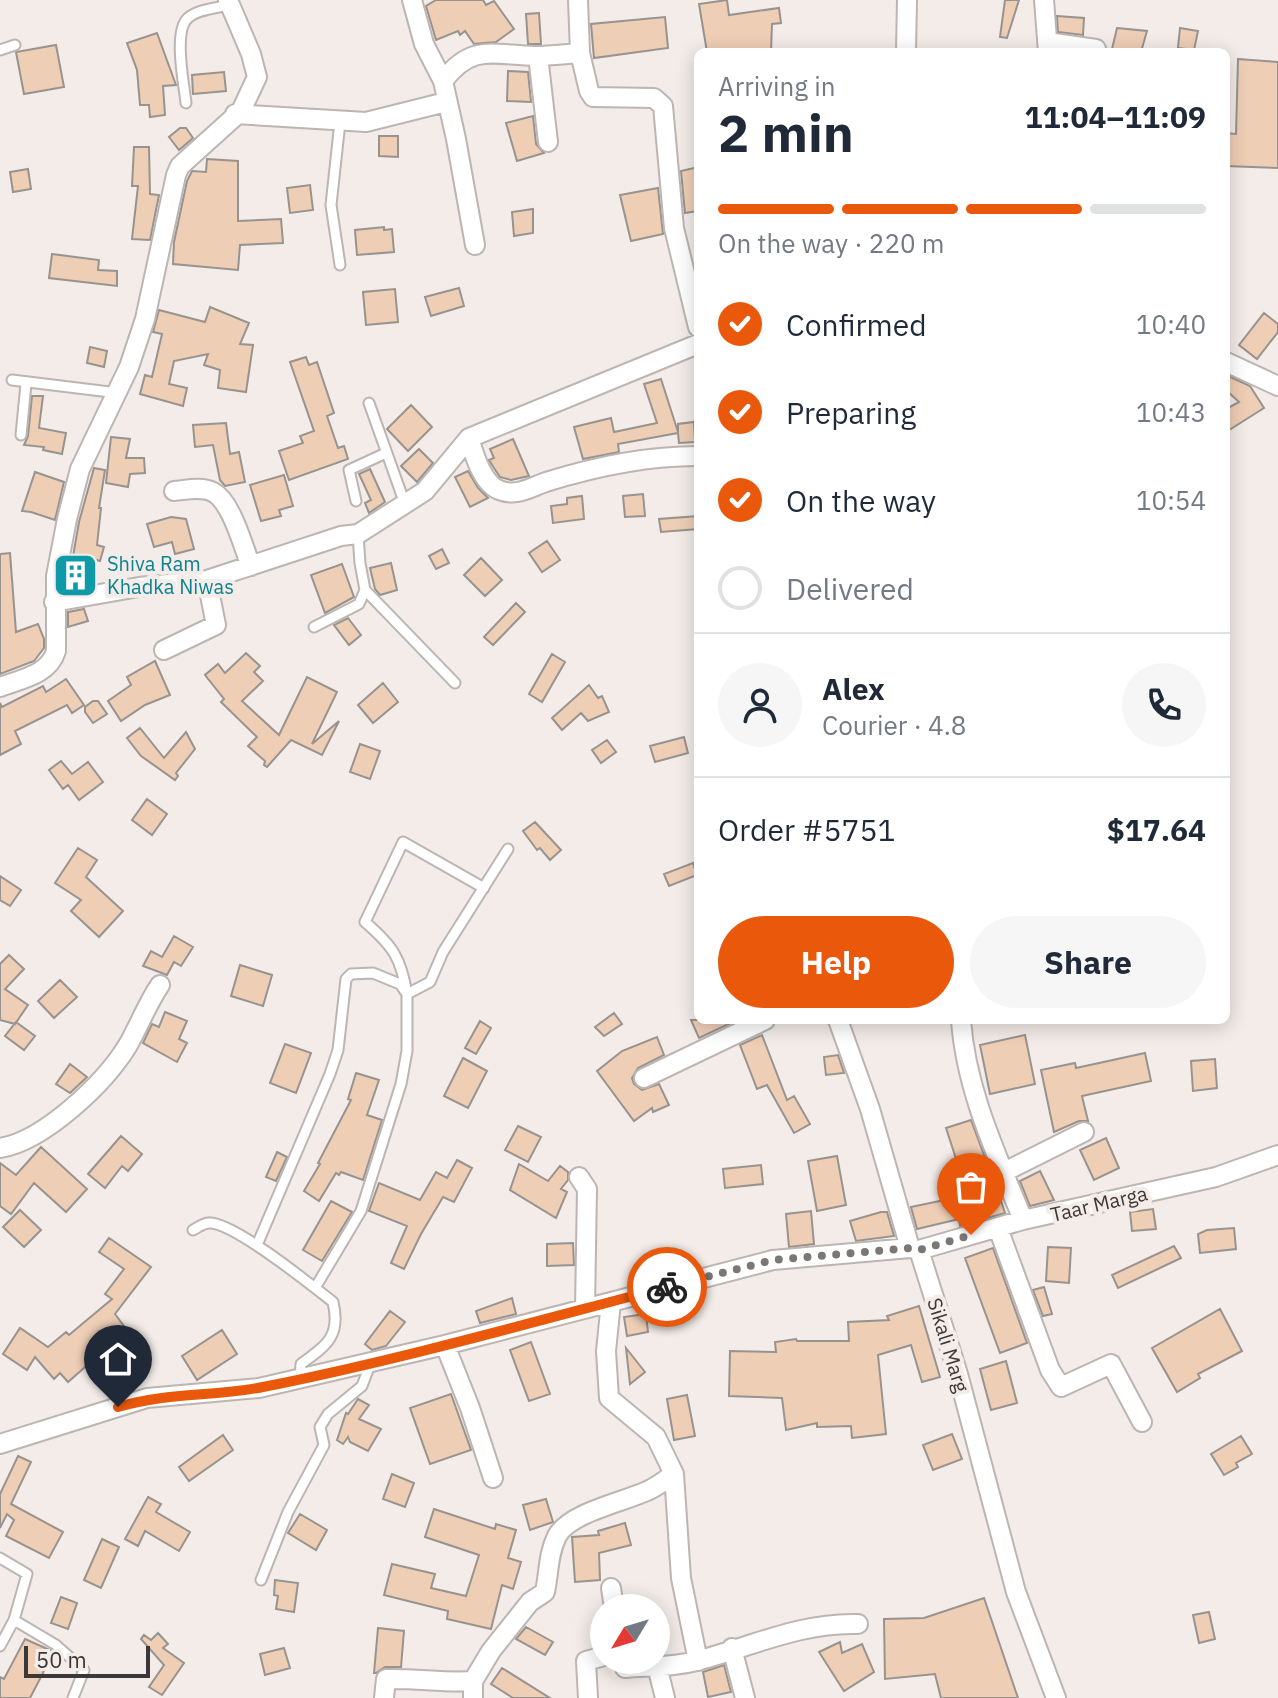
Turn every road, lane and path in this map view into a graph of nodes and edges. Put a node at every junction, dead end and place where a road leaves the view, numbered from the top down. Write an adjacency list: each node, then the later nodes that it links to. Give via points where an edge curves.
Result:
1 (412, 0): 13 (street, via 424,44)
2 (578, 0): 11 (street)
3 (907, 0): 8 (street)
4 (1044, 0): 7 (street)
5 (229, 2): 15 (lane, via 185,19 180,32); 16 (street, via 257,77)
6 (15, 45): 10 (lane)
7 (1048, 47): 9 (street)
8 (906, 48)
9 (1072, 48)
10 (0, 50)
11 (580, 53): 12 (street); 21 (street, via 593,97 654,98 663,106 674,228)
12 (538, 56): 13 (street, via 483,53 455,66); 18 (street)
13 (443, 81): 14 (street)
14 (446, 102): 17 (street, via 366,122); 19 (street)
15 (186, 103)
16 (235, 114): 17 (street); 27 (street, via 176,175 145,319)
17 (340, 122): 20 (lane, via 331,205)
18 (548, 142)
19 (475, 245)
20 (340, 265)
21 (694, 310)
22 (694, 346): 30 (street)
23 (1230, 364): 26 (street)
24 (12, 380): 25 (lane)
25 (26, 384): 27 (lane); 29 (lane)
26 (1278, 386)
27 (118, 393): 40 (street, via 80,469)
28 (369, 403): 31 (lane)
29 (21, 435)
30 (469, 438): 32 (street, via 490,485 515,494 576,472); 35 (street, via 425,491)
31 (386, 453): 34 (lane, via 349,470); 35 (lane)
32 (694, 456)
33 (174, 491): 37 (street, via 212,491 221,499)
34 (356, 501)
35 (405, 504): 36 (street)
36 (358, 534): 37 (street); 39 (lane)
37 (251, 566): 38 (street)
38 (207, 580): 40 (street); 42 (street, via 216,625)
39 (365, 590): 41 (lane, via 359,604); 43 (lane)
40 (54, 602): 44 (street, via 53,662)
41 (314, 627)
42 (164, 650)
43 (455, 683)
44 (0, 687)
45 (508, 849): 46 (lane)
46 (484, 888): 48 (lane, via 430,982); 48 (lane, via 403,842 365,922 402,964)
47 (160, 985): 54 (street, via 107,1074 29,1140)
48 (407, 994): 61 (lane, via 394,979 373,973 346,979 330,1074); 63 (lane, via 407,1051 392,1114 361,1211)
49 (757, 1024): 52 (street)
50 (839, 1024): 62 (street, Sikali Marg)
51 (961, 1024): 56 (street, via 971,1087)
52 (644, 1078)
53 (1084, 1132): 56 (street)
54 (0, 1148)
55 (1278, 1155): 58 (street, Taar Marga, via 1216,1177)
56 (1004, 1172): 58 (street)
57 (579, 1177): 65 (street, via 587,1189)
58 (1023, 1220): 59 (street, Taar Marga)
59 (998, 1228): 62 (street, Taar Marga); 69 (street, via 1061,1387 1111,1364)
60 (193, 1230): 61 (lane, via 213,1223)
61 (257, 1245): 63 (lane)
62 (914, 1249): 64 (street, via 773,1260); 91 (street, Sikali Marg, via 958,1374 1016,1592)
63 (315, 1288): 68 (lane, via 333,1302 338,1320 323,1348 301,1364)
64 (611, 1302): 65 (street); 71 (street, via 609,1398 656,1437)
65 (585, 1309): 66 (street)
66 (445, 1345): 67 (street); 72 (street)
67 (371, 1362): 68 (street); 74 (lane, via 362,1386 320,1427 324,1445 288,1512)
68 (300, 1378): 70 (street, via 259,1388 147,1398)
69 (1142, 1422)
70 (0, 1444)
71 (674, 1474): 82 (street, via 681,1578); 85 (street, via 651,1490 567,1524 552,1552 545,1592 530,1602 491,1651)
72 (493, 1478)
73 (0, 1558): 77 (lane, via 27,1574)
74 (261, 1580)
75 (611, 1588): 76 (street)
76 (612, 1594)
77 (14, 1620): 79 (lane); 86 (lane, via 56,1645 84,1670)
78 (858, 1624): 80 (street, via 816,1626)
79 (0, 1646)
80 (732, 1648): 82 (street); 90 (street)
81 (590, 1660): 88 (street)
82 (698, 1661): 83 (street)
83 (670, 1664)
84 (659, 1674): 89 (street)
85 (473, 1690): 87 (street, via 386,1679)
86 (73, 1698)
87 (384, 1698)
88 (588, 1698)
89 (665, 1698)
90 (745, 1698)
91 (1056, 1698)

